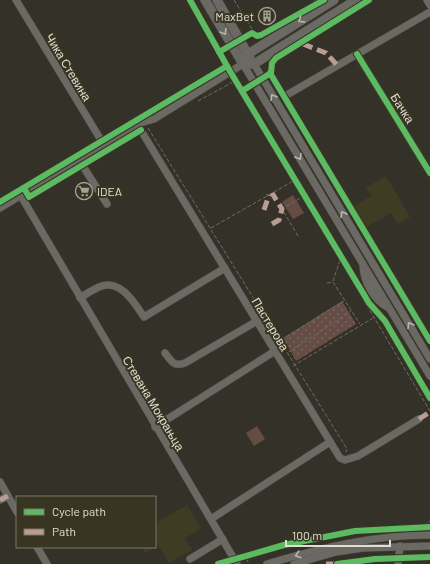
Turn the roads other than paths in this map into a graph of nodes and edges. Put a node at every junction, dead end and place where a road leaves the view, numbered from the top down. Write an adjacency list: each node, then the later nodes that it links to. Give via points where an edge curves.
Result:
1 (16, 0): 16 (street, Чика Стевина)
2 (205, 0): 12 (main road, one-way to 12)
3 (217, 0): 10 (main road)
4 (334, 0): 6 (main road)
5 (427, 0): 8 (street)
6 (319, 2): 10 (main road, one-way to 10, via 261,40)
7 (358, 4): 13 (main road, via 272,58)
8 (430, 5)
9 (430, 12): 11 (street)
10 (248, 54): 12 (main road); 13 (main road)
11 (357, 54): 14 (street); 18 (street, Бачка)
12 (243, 64): 13 (main road); 15 (street); 28 (street, one-way to 28)
13 (254, 64): 27 (street, one-way to 13)
14 (285, 96)
15 (139, 126): 16 (street); 22 (street, Пастерова)
16 (104, 145): 17 (street)
17 (82, 164): 19 (street); 20 (street)
18 (430, 173)
19 (21, 196): 21 (street); 23 (street, Стевана Мокрањца)
20 (107, 204)
21 (0, 208)
22 (225, 268): 23 (street, via 144,317 129,297 115,286 99,287); 24 (street, Пастерова)
23 (80, 298): 30 (street, Стевана Мокрањца)
24 (257, 321): 25 (street, Пастерова); 26 (street, via 177,366)
25 (275, 351): 30 (street); 31 (street, Пастерова)
26 (165, 354)
27 (430, 359)
28 (430, 376)
29 (419, 419): 31 (street, Пастерова, via 358,456 345,460 340,458)
30 (155, 427): 36 (street, Стевана Мокрањца)
31 (330, 442): 36 (street)
32 (0, 482): 33 (street)
33 (8, 496): 34 (street); 35 (street)
34 (0, 500)
35 (16, 510)
36 (211, 519): 38 (street, Стевана Мокрањца)
37 (430, 535): 46 (street, one-way to 46, via 362,540 334,545)
38 (223, 539): 42 (street); 44 (street, Стевана Мокрањца)
39 (400, 546): 40 (street); 43 (street); 47 (street, via 336,552)
40 (430, 546)
41 (38, 548): 45 (street)
42 (190, 559)
43 (398, 561)
44 (236, 562)
45 (47, 564)
46 (267, 564)
47 (294, 564)

